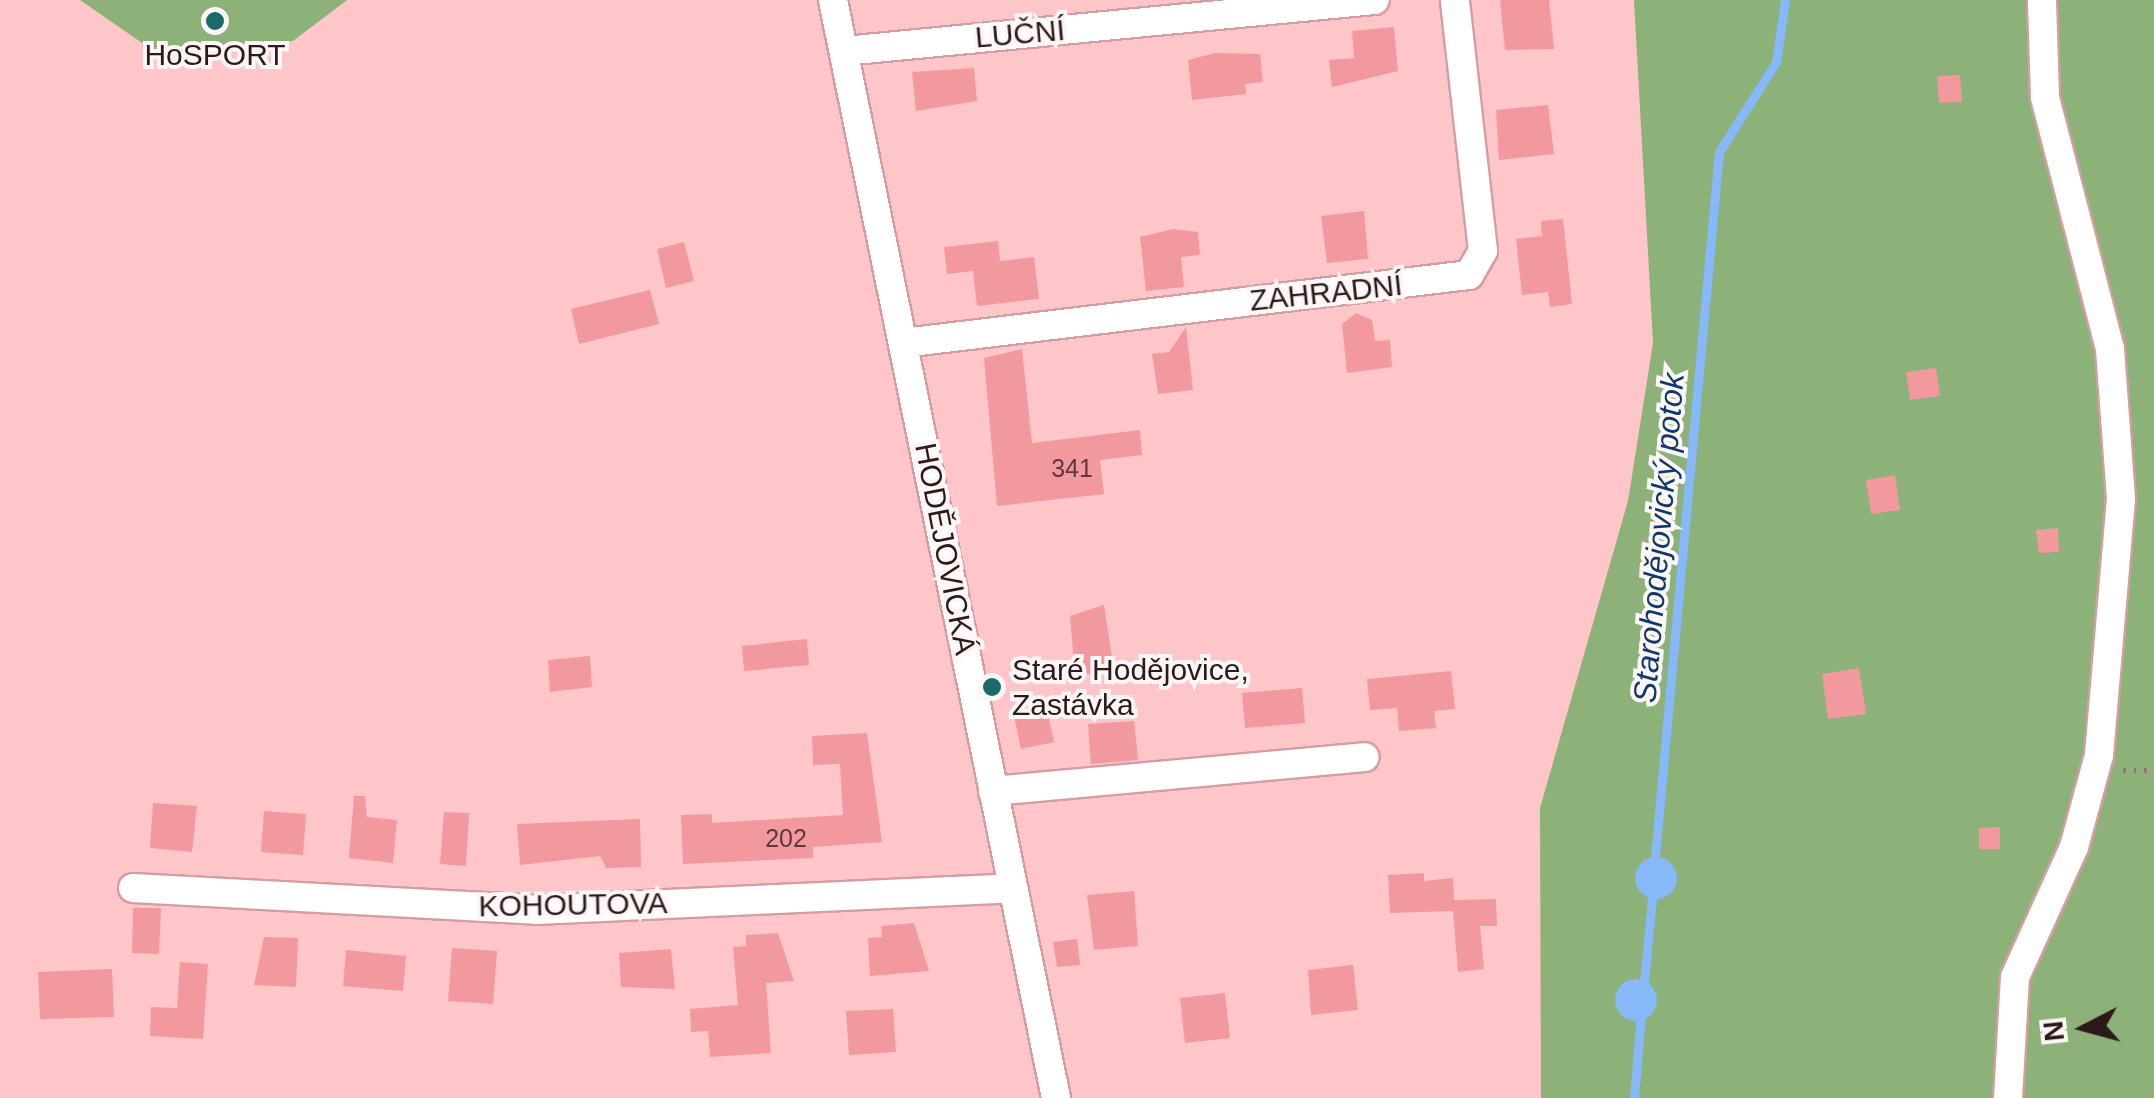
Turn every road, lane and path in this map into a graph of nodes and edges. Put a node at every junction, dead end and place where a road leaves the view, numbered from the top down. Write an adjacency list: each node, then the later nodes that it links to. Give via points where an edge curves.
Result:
1 (833, 0): 5 (street, HODĚJOVICKÁ)
2 (1375, 0): 5 (street, LUČNÍ)
3 (1455, 0): 6 (street, ZAHRADNÍ, via 1483,251 1469,275)
4 (2042, 0): 12 (street, via 2045,97 2110,348 2120,499 2100,755 2074,847 2015,977)
5 (844, 51): 6 (street, HODĚJOVICKÁ)
6 (903, 343): 8 (street, HODĚJOVICKÁ)
7 (1364, 757): 8 (street)
8 (994, 791): 10 (street, HODĚJOVICKÁ)
9 (133, 888): 10 (street, KOHOUTOVA, via 536,910)
10 (1013, 888): 11 (street, HODĚJOVICKÁ)
11 (1056, 1098)
12 (2008, 1098)

